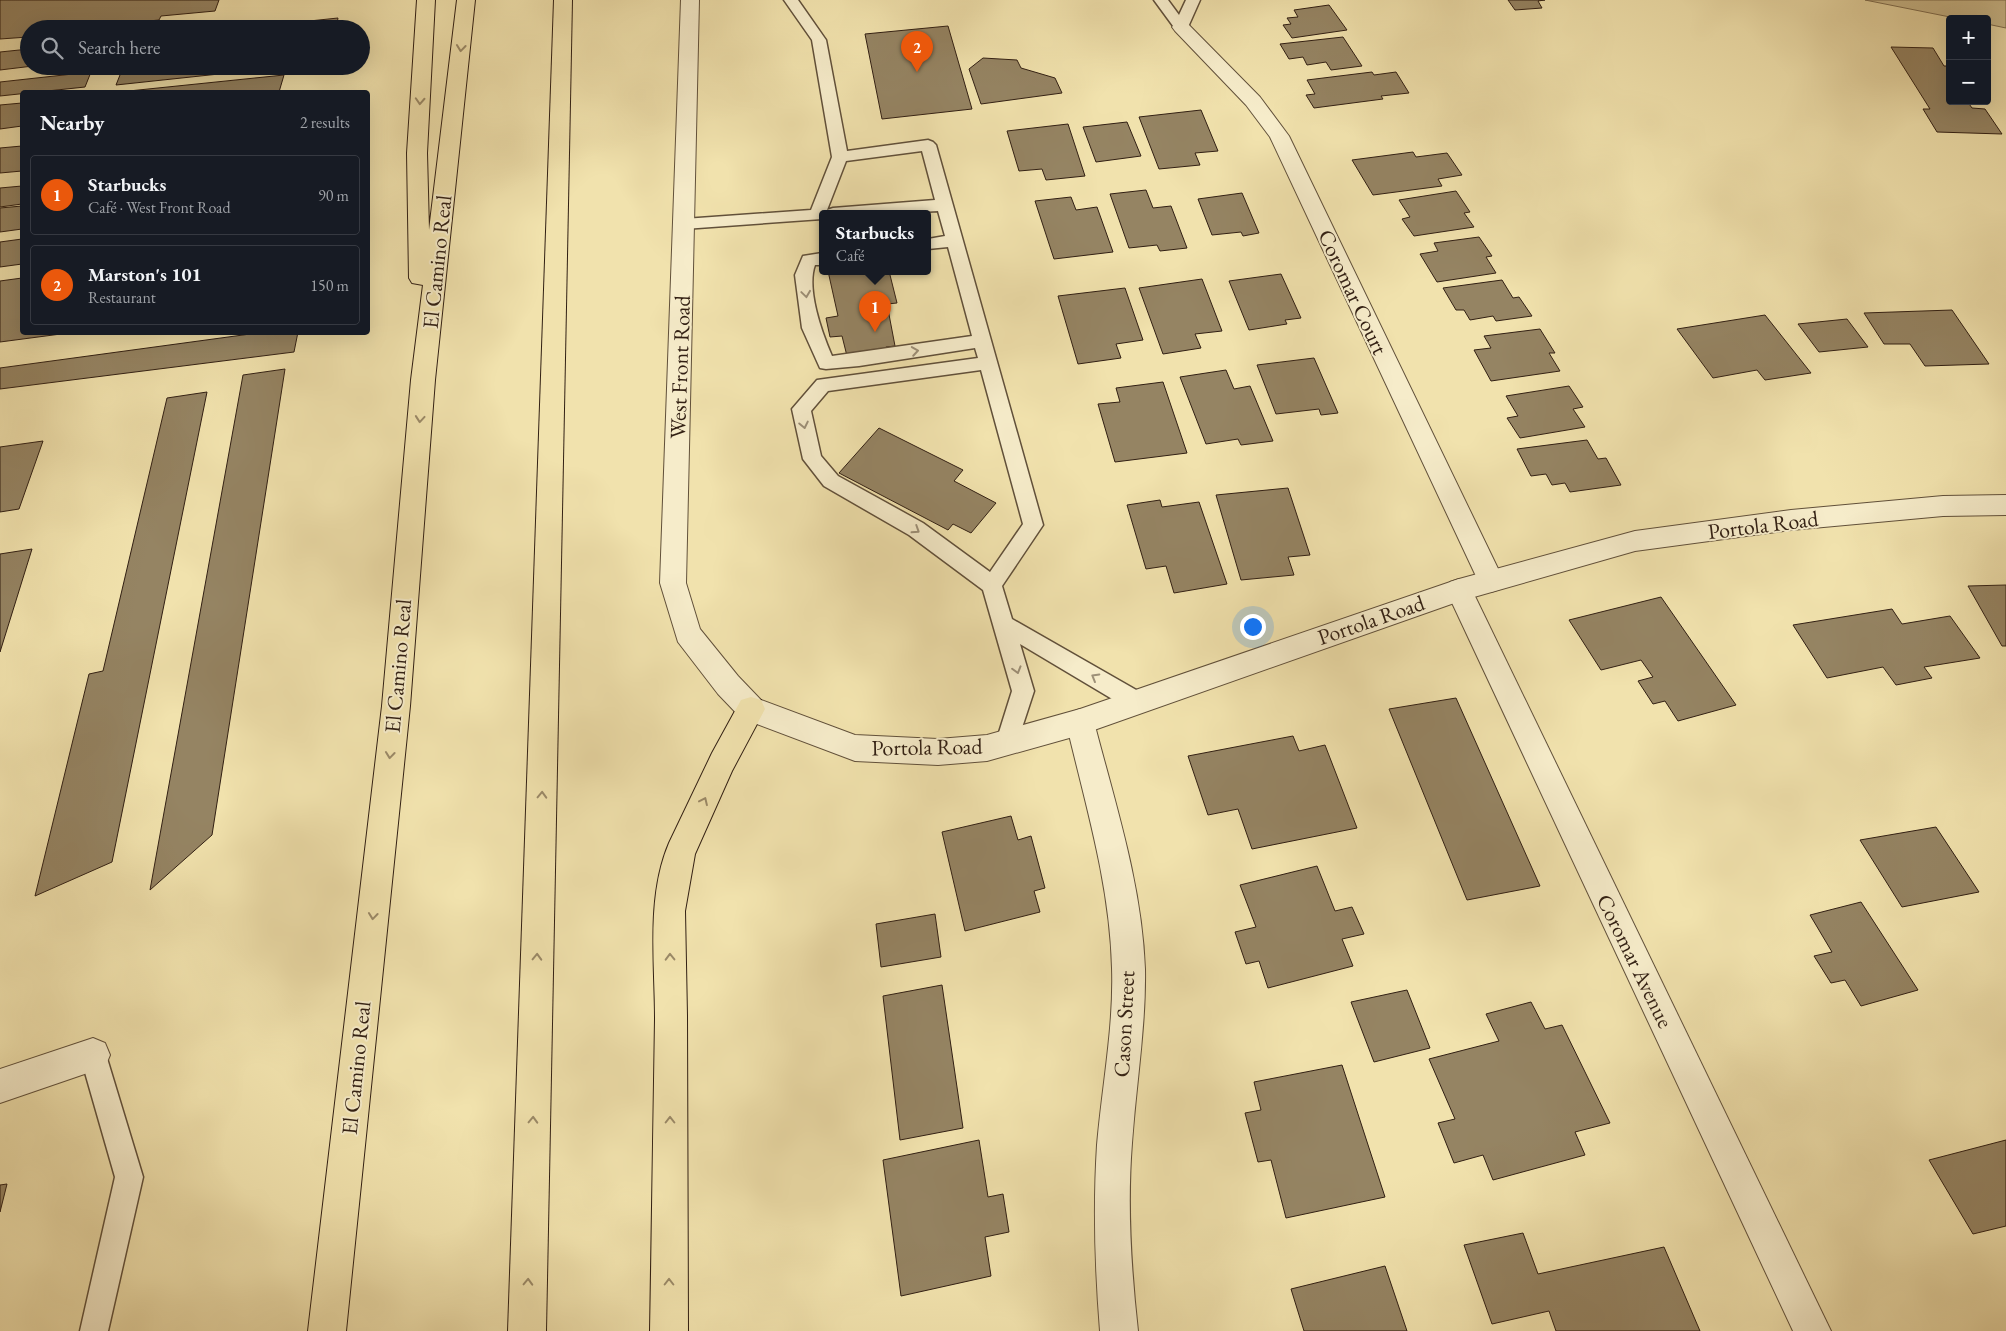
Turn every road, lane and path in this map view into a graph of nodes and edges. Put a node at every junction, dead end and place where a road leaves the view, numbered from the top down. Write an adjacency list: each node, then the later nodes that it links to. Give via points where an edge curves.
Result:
1 (426, 0): 20 (highway, one-way to 20, via 417,153)
2 (466, 0): 20 (highway, El Camino Real, one-way to 20)
3 (563, 0): 34 (highway, one-way to 3)
4 (690, 0): 14 (street, West Front Road)
5 (796, 0): 9 (lane, via 818,40)
6 (1161, 0): 8 (lane)
7 (1193, 0): 8 (lane)
8 (1181, 27): 22 (street, Coromar Court, via 1253,101 1279,136)
9 (840, 157): 10 (lane, via 928,145); 11 (lane)
10 (944, 205): 12 (lane); 15 (lane)
11 (825, 210)
12 (877, 210)
13 (819, 214): 14 (lane)
14 (684, 224): 27 (street, West Front Road, via 673,583 688,634)
15 (953, 241): 16 (lane); 18 (lane)
16 (931, 244)
17 (819, 258): 18 (lane, one-way to 18, via 809,260 803,275 811,328 826,363)
18 (982, 341): 19 (lane)
19 (988, 363): 23 (lane, via 1033,525); 23 (lane, one-way to 23, via 823,385 801,409 812,459 831,481 916,529)
20 (423, 380): 33 (highway, El Camino Real, one-way to 33, via 396,706)
21 (2006, 506): 22 (street, Portola Road, via 1943,506 1791,520 1635,541)
22 (1491, 581): 24 (street, Portola Road)
23 (992, 585): 25 (lane)
24 (1459, 590): 26 (street, Portola Road); 37 (street, Coromar Avenue)
25 (1003, 624): 26 (lane, one-way to 25); 29 (lane, one-way to 29, via 1023,691)
26 (1137, 702): 28 (street, Portola Road)
27 (751, 709): 29 (street, Portola Road, via 855,748 938,752 987,748); 35 (highway, one-way to 27, via 669,911 680,853 722,762)
28 (1080, 722): 29 (street, Portola Road); 36 (street, Cason Street, via 1117,878 1127,940 1128,1013 1112,1172 1111,1250)
29 (1008, 742)
30 (93, 1055): 31 (street); 32 (lane, via 129,1177)
31 (0, 1086)
32 (94, 1331)
33 (327, 1331)
34 (527, 1331)
35 (668, 1331)
36 (1119, 1331)
37 (1812, 1331)

